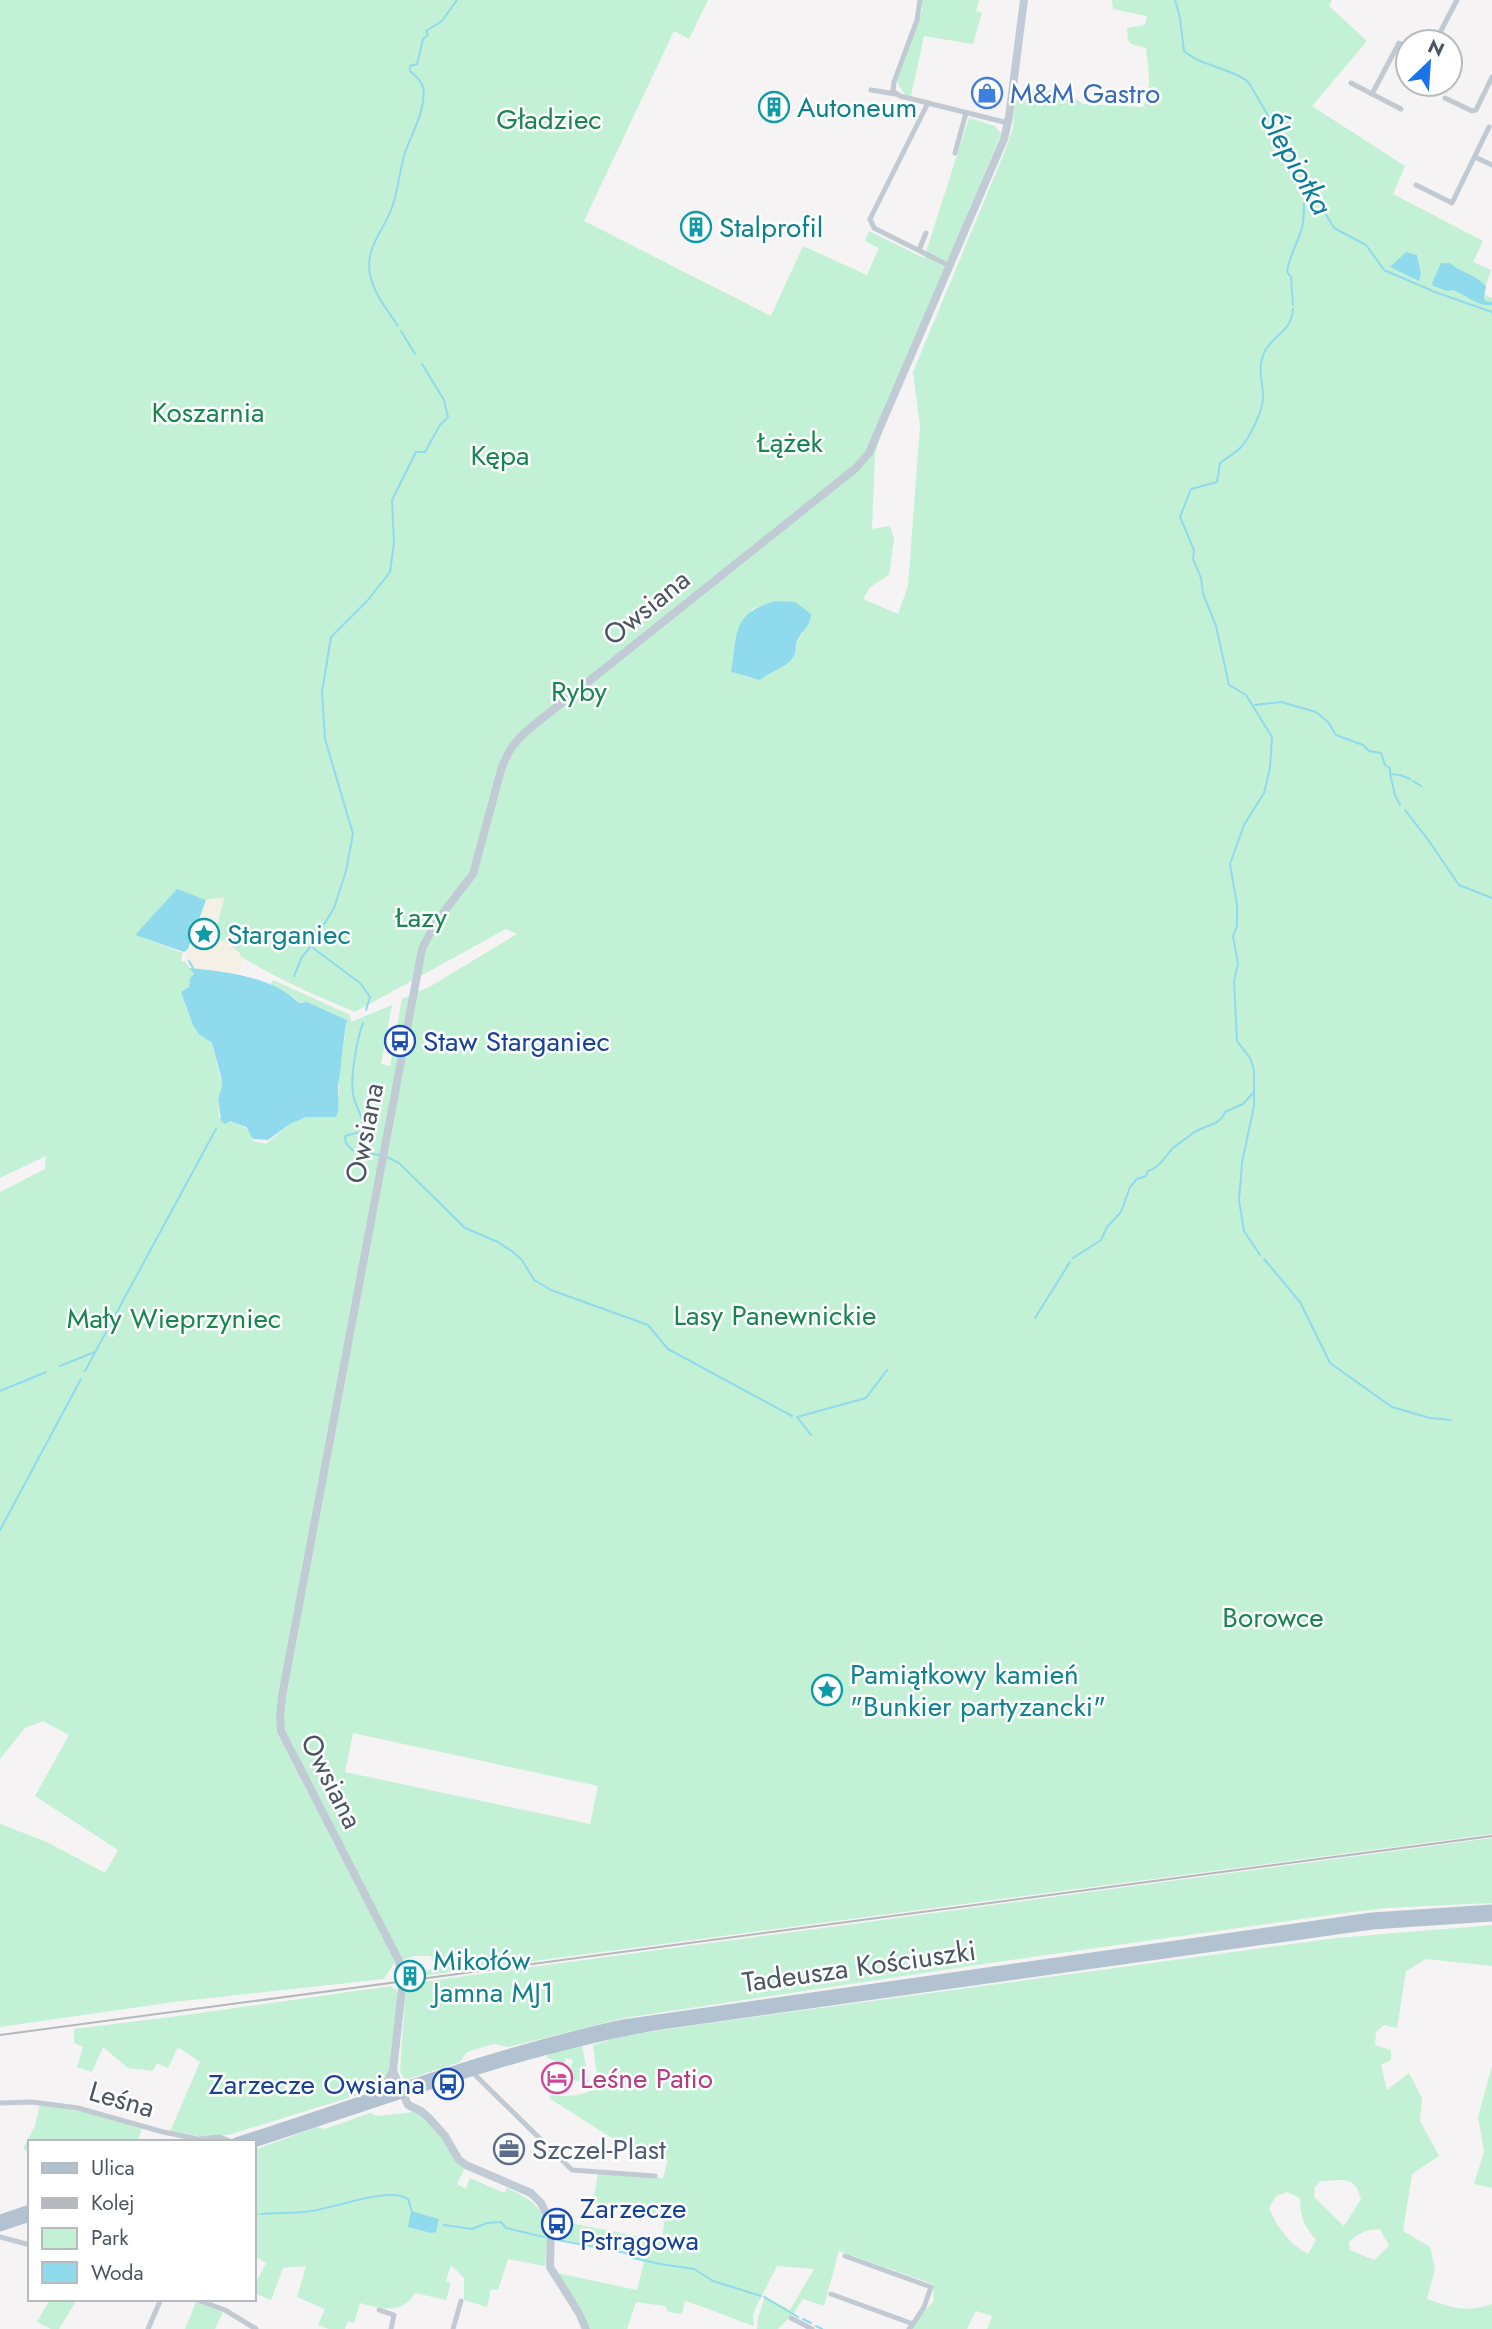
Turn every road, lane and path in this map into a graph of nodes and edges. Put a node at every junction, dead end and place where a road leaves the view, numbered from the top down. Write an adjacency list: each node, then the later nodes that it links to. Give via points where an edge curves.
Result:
1 (920, 0): 9 (street)
2 (1024, 0): 15 (street, Owsiana)
3 (1457, 0): 4 (street)
4 (1442, 28)
5 (1394, 52): 10 (street)
6 (1492, 78): 11 (street, via 1476,110)
7 (1351, 83): 10 (street)
8 (872, 90): 9 (street)
9 (894, 93): 12 (street)
10 (1371, 94): 13 (street)
11 (1446, 98)
12 (928, 103): 14 (street); 22 (street, via 870,219 874,228)
13 (1401, 109)
14 (966, 113): 15 (street); 17 (street)
15 (1008, 123): 23 (street, Owsiana)
16 (1489, 127): 18 (street)
17 (955, 153)
18 (1475, 157): 19 (street); 20 (street, via 1452,203)
19 (1492, 165)
20 (1416, 185)
21 (926, 233): 22 (street)
22 (919, 250): 23 (street)
23 (950, 266): 26 (street, Owsiana, via 865,459 513,744 503,764 473,874 436,922 422,949 279,1717 285,1743 399,1961 402,1988)
24 (1492, 1909): 28 (main road, Tadeusza Kościuszki, via 1372,1917 653,2018 547,2042)
25 (1492, 1917): 27 (main road, Tadeusza Kościuszki, via 1372,1924 683,2021 575,2042)
26 (393, 2071): 28 (street, Owsiana); 29 (street)
27 (472, 2072): 28 (main road, Tadeusza Kościuszki); 33 (street, via 572,2170)
28 (401, 2091): 29 (main road, Tadeusza Kościuszki); 32 (main road, Tadeusza Kościuszki); 53 (street, via 408,2105 437,2126 462,2163 538,2199 551,2224 550,2267)
29 (373, 2096): 32 (main road, Tadeusza Kościuszki)
30 (0, 2103): 31 (street, Leśna, via 93,2110 163,2132)
31 (228, 2140)
32 (251, 2140)
33 (655, 2176)
34 (28, 2211): 36 (main road)
35 (28, 2218): 37 (main road)
36 (0, 2219)
37 (11, 2223): 38 (main road); 39 (street)
38 (0, 2227)
39 (3, 2238): 40 (street)
40 (28, 2244)
41 (845, 2256): 48 (street, via 931,2287)
42 (831, 2294): 48 (street)
43 (160, 2301): 49 (street)
44 (200, 2301): 50 (street)
45 (461, 2301): 52 (street)
46 (379, 2310): 51 (street, via 394,2315)
47 (791, 2318): 54 (street)
48 (911, 2327)
49 (148, 2329)
50 (256, 2329)
51 (391, 2329)
52 (453, 2329)
53 (586, 2329)
54 (812, 2329)

